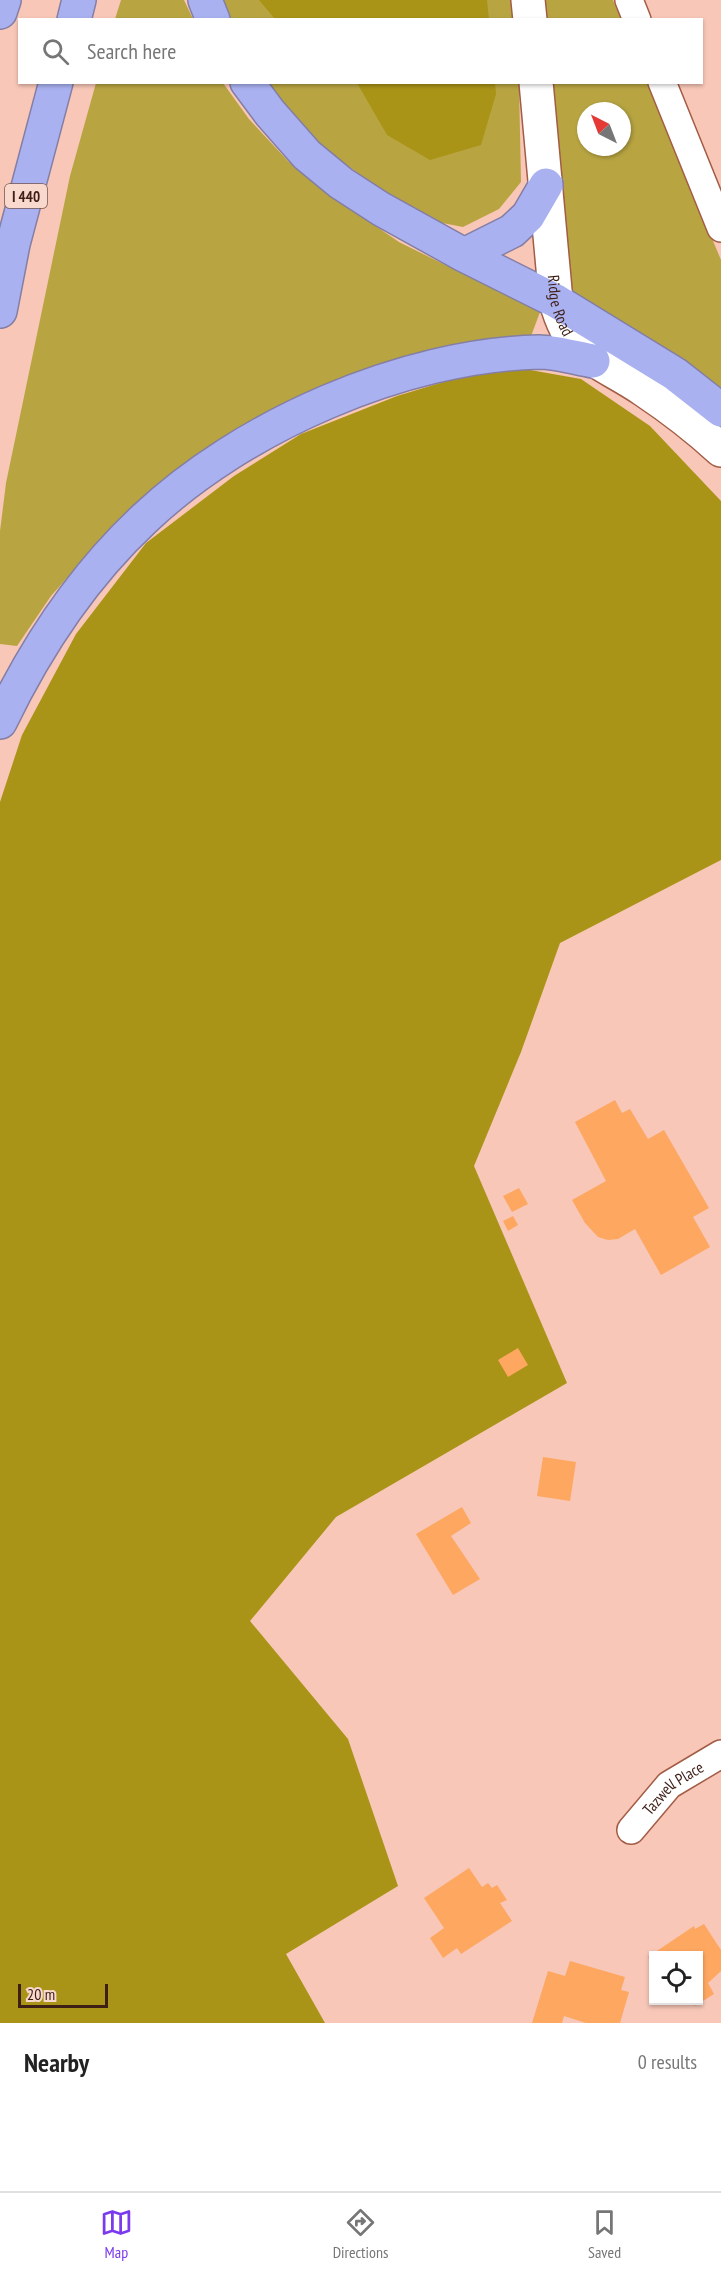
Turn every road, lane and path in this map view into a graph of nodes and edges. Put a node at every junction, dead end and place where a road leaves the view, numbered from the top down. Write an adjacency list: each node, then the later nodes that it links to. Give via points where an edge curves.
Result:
1 (4, 0): 6 (highway)
2 (79, 0): 7 (highway)
3 (205, 0): 8 (highway)
4 (528, 0): 9 (street)
5 (629, 0): 10 (street)
6 (0, 12)
7 (74, 18)
8 (212, 18)
9 (530, 18)
10 (636, 18)
11 (55, 84): 19 (highway, I 440, via 13,244)
12 (248, 84): 17 (highway, via 307,155 341,183 381,210)
13 (536, 84): 15 (street, Ridge Road)
14 (663, 84): 16 (street)
15 (546, 185): 17 (highway, via 528,216 512,231); 18 (street, Ridge Road)
16 (721, 228)
17 (464, 255): 18 (highway)
18 (556, 301): 20 (street, Ridge Road, via 567,333); 21 (highway, via 675,374)
19 (0, 311)
20 (593, 361): 22 (street, Ridge Road, via 633,382); 23 (highway, via 541,352 471,360 375,384 274,426 182,488 111,552 47,636)
21 (721, 410)
22 (721, 450)
23 (0, 722)
24 (721, 1754): 25 (street, Tazwell Place, via 669,1785)
25 (631, 1830)

